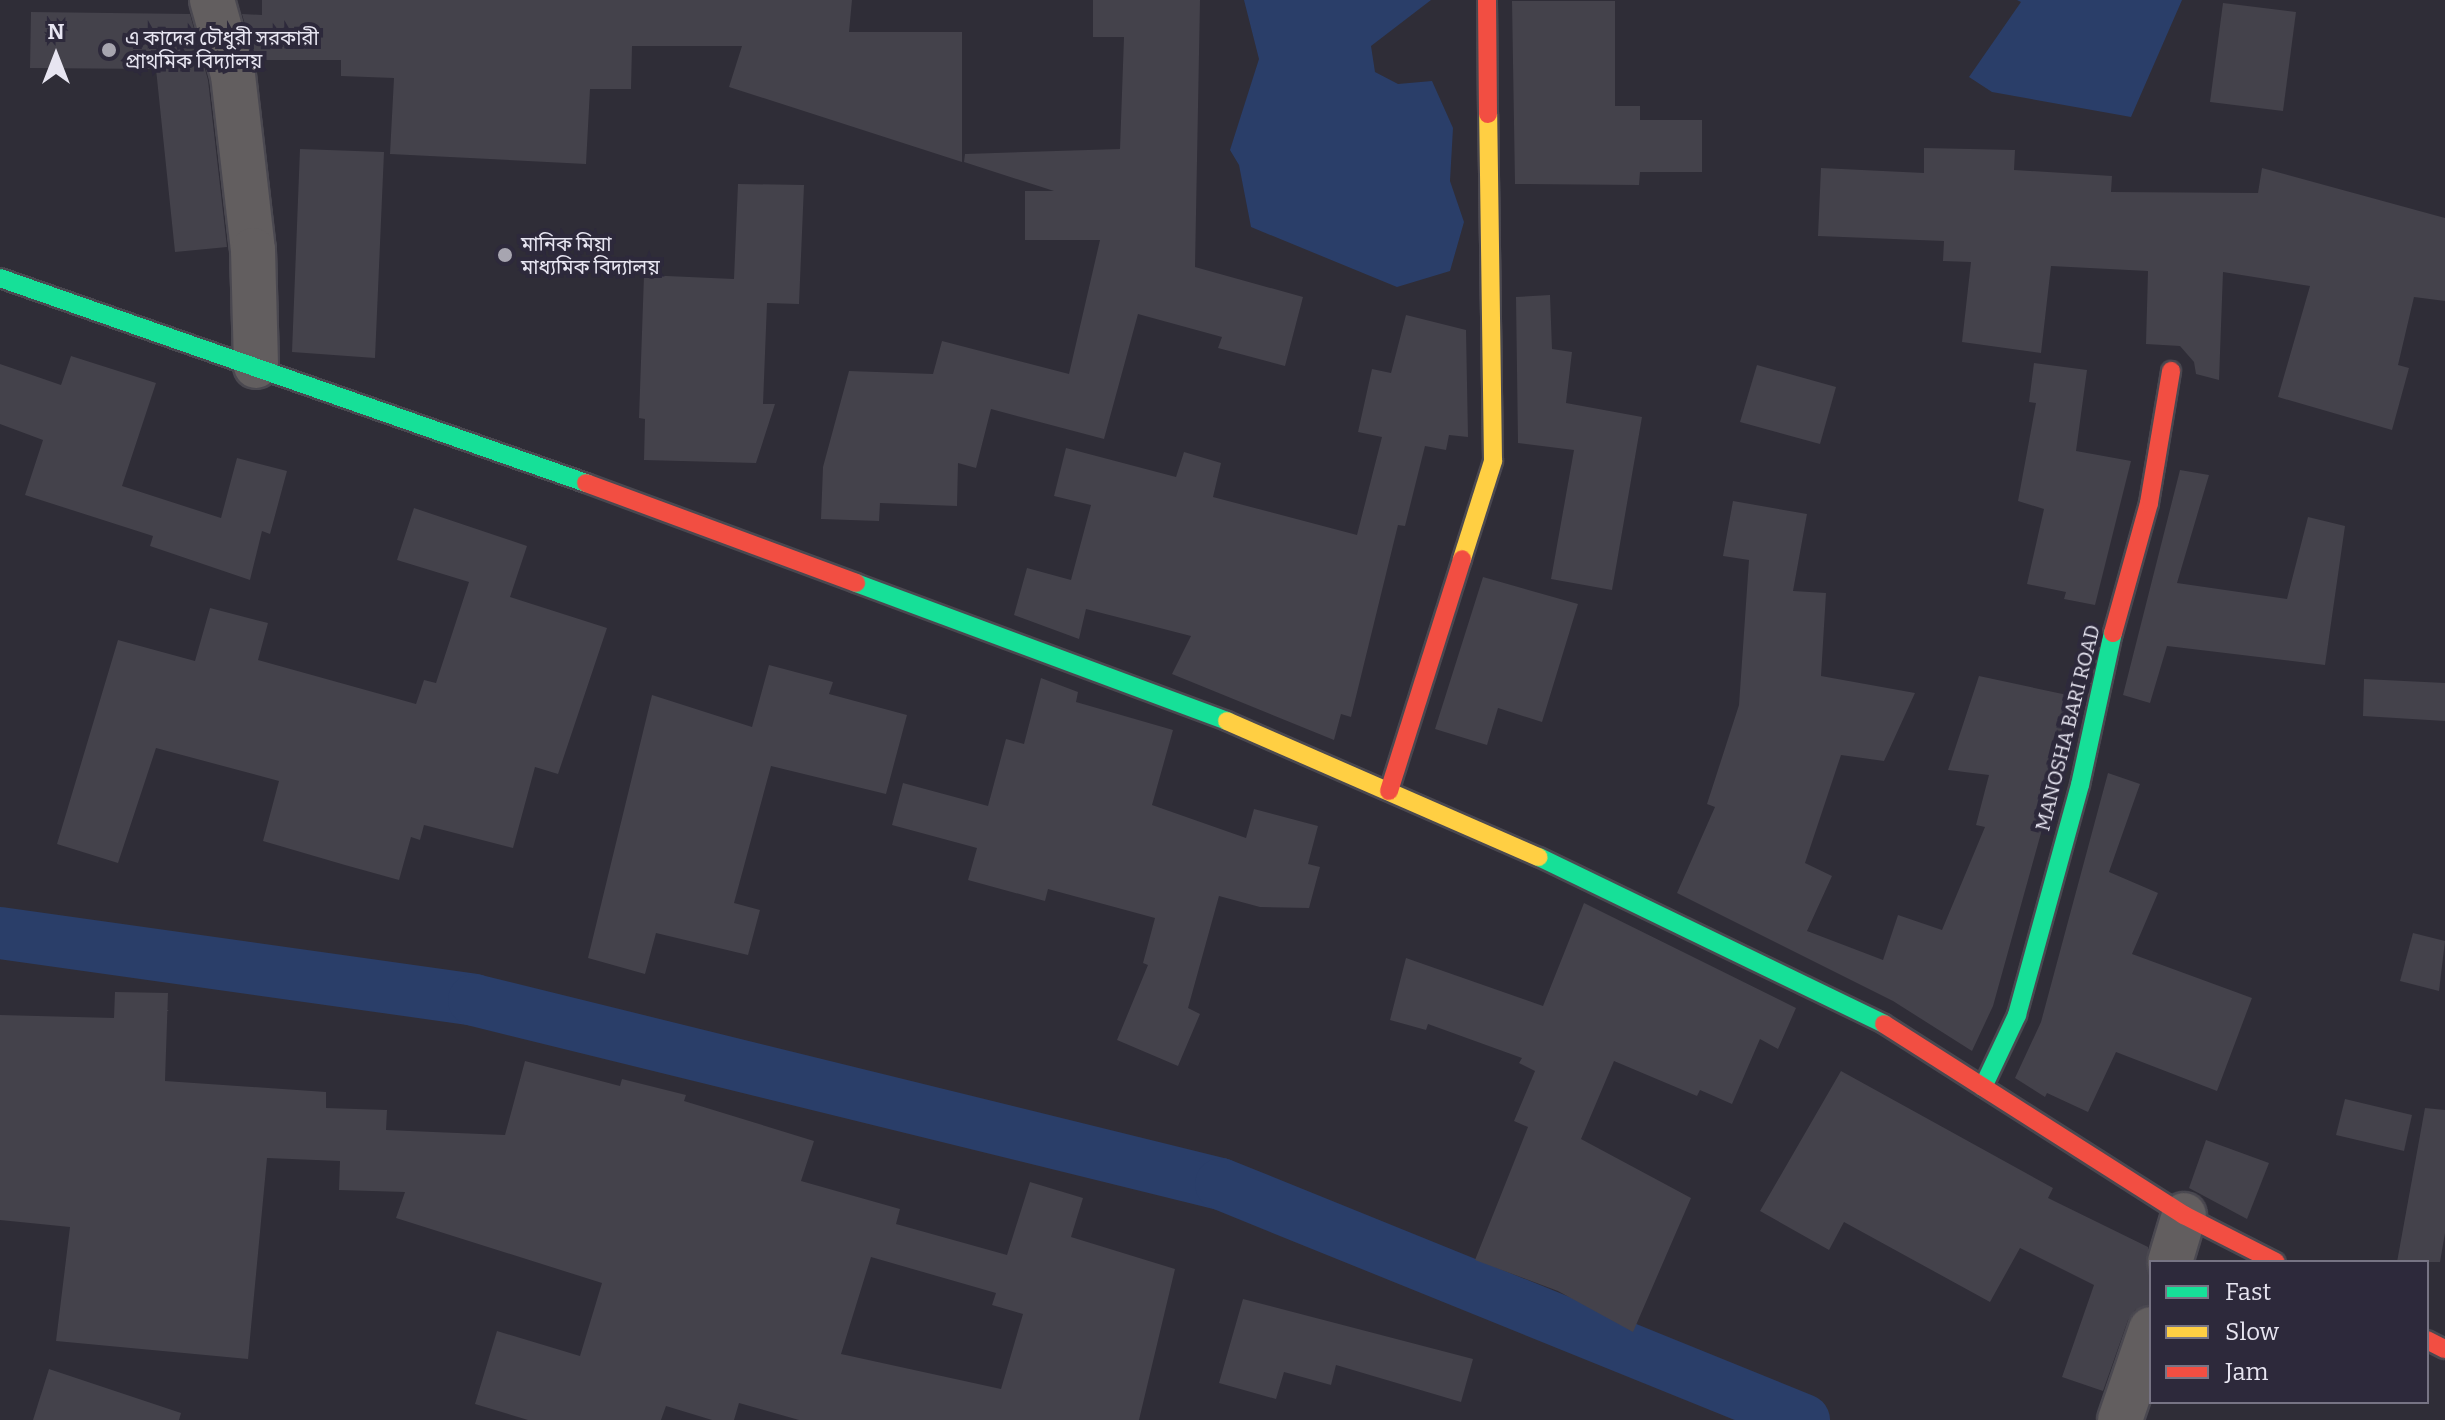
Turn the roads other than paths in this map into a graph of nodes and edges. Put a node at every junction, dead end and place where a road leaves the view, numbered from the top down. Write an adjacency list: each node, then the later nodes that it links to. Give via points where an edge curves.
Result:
1 (212, 0): 4 (street, via 233,75 253,250)
2 (1487, 0): 6 (street, via 1493,461)
3 (0, 278): 4 (street)
4 (256, 366): 6 (street, via 1223,719)
5 (2171, 371): 7 (street, MANOSHA BARI ROAD, via 2149,503 2101,679 2080,785 2017,1015)
6 (1389, 791): 7 (street, via 1703,934 1882,1023)
7 (1983, 1087): 8 (street)
8 (2184, 1215): 9 (street); 10 (street)
9 (2171, 1260)
10 (2272, 1260)
11 (2149, 1335): 12 (street)
12 (2120, 1420)

